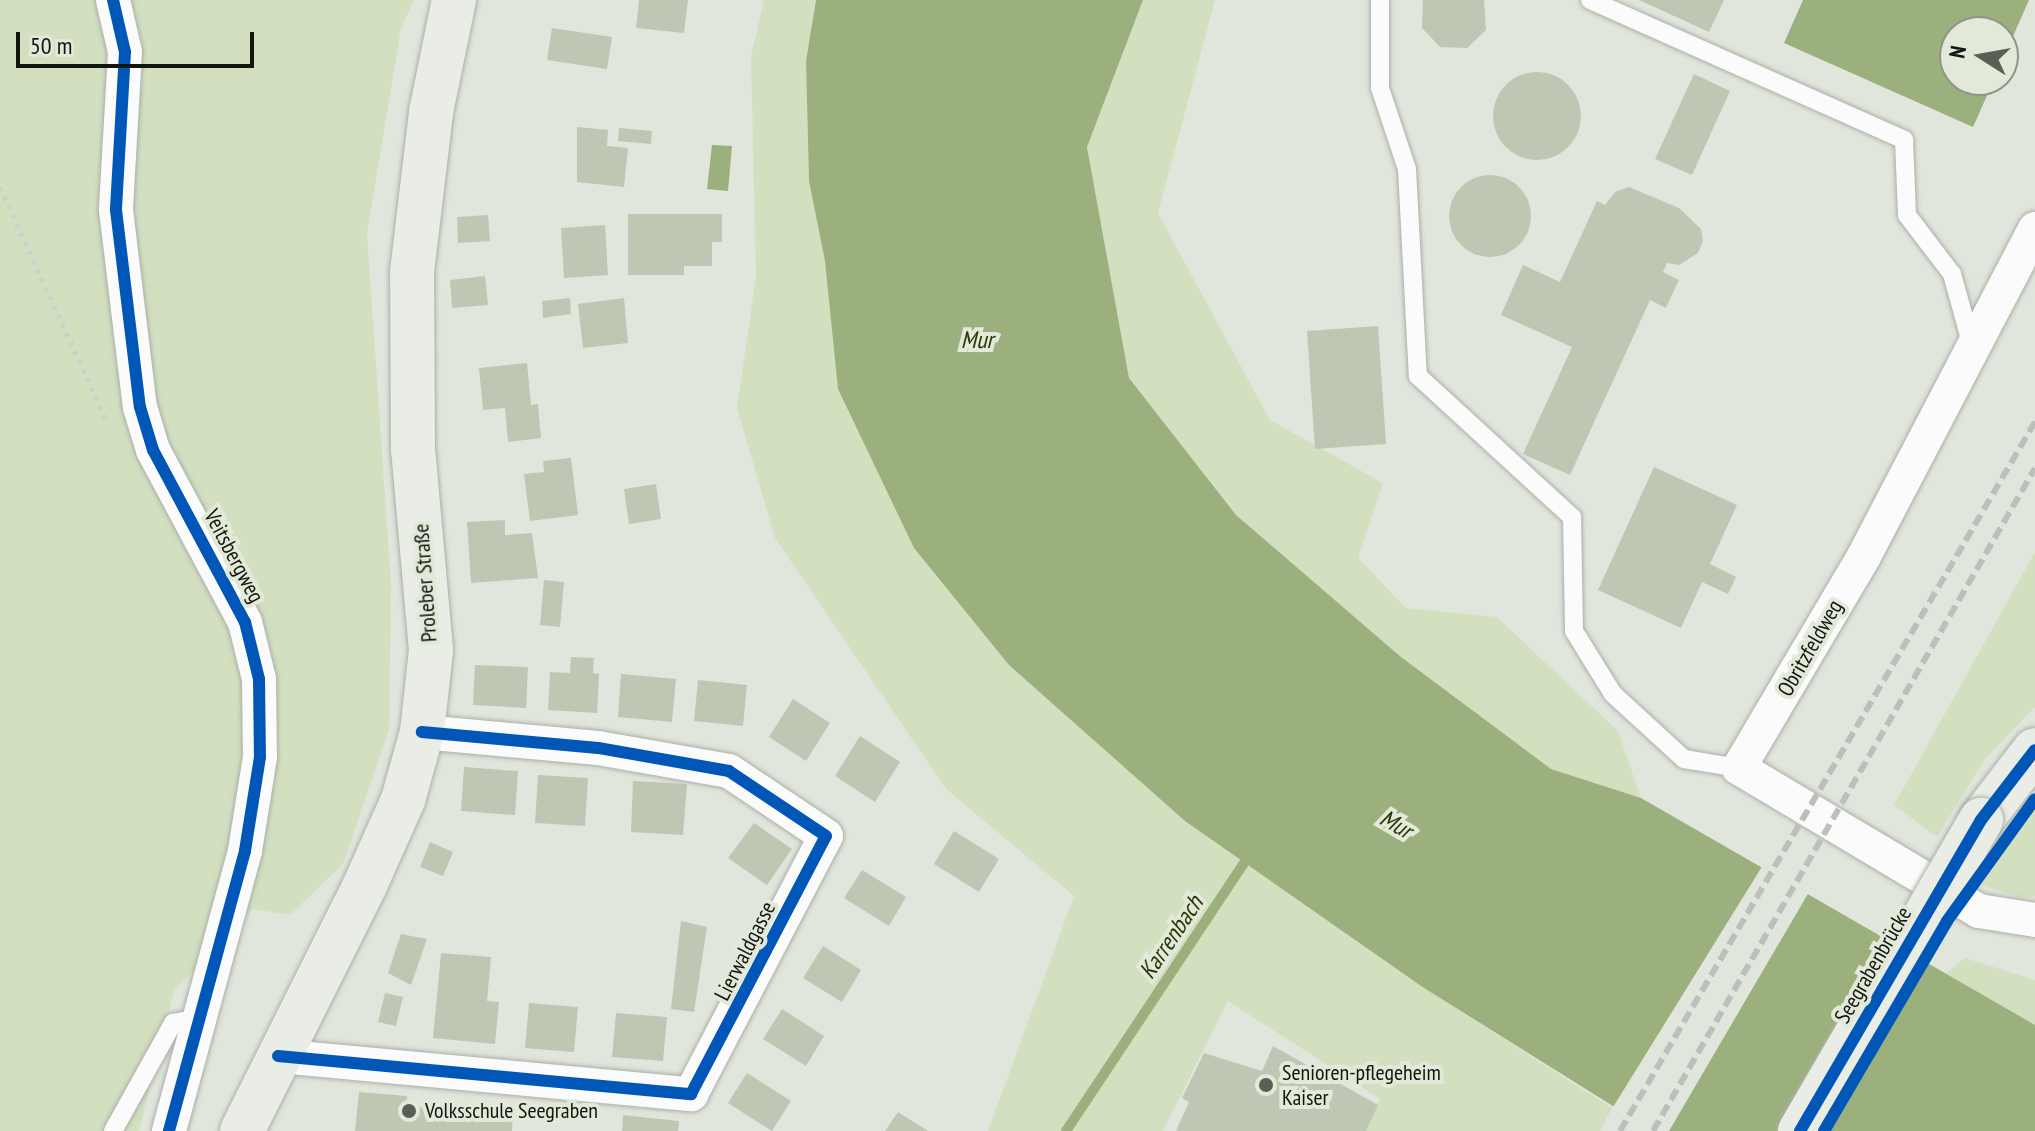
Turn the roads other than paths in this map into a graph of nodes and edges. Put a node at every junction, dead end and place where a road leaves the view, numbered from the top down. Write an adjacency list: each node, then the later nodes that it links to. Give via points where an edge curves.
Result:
1 (113, 0): 11 (street, Veitsbergweg, via 125,52 116,210 140,407 153,450 245,622 259,679 260,757 245,851)
2 (454, 0): 7 (main road, Proleber Straße, via 431,112 412,272 413,450 431,650)
3 (1380, 0): 9 (lane, via 1380,88 1407,169 1418,376 1572,517 1574,631 1613,694 1684,759)
4 (1590, 0): 6 (lane, via 1904,140 1907,215 1952,274)
5 (2035, 229): 6 (street, Obritzfeldweg)
6 (1972, 346): 9 (street, Obritzfeldweg, via 1863,558)
7 (422, 732): 12 (main road, Proleber Straße, via 403,800); 12 (street, Lierwaldgasse, via 598,748 729,771 826,836 691,1094)
8 (2035, 750): 16 (main road, Seegrabenbrücke, bridge, via 1981,820)
9 (1739, 768): 10 (street, via 1979,911)
10 (2035, 920)
11 (204, 1017): 13 (lane, via 173,1023); 14 (street, Veitsbergweg)
12 (278, 1056): 15 (main road, Proleber Straße)
13 (113, 1131)
14 (169, 1131)
15 (242, 1131)
16 (1800, 1131)

